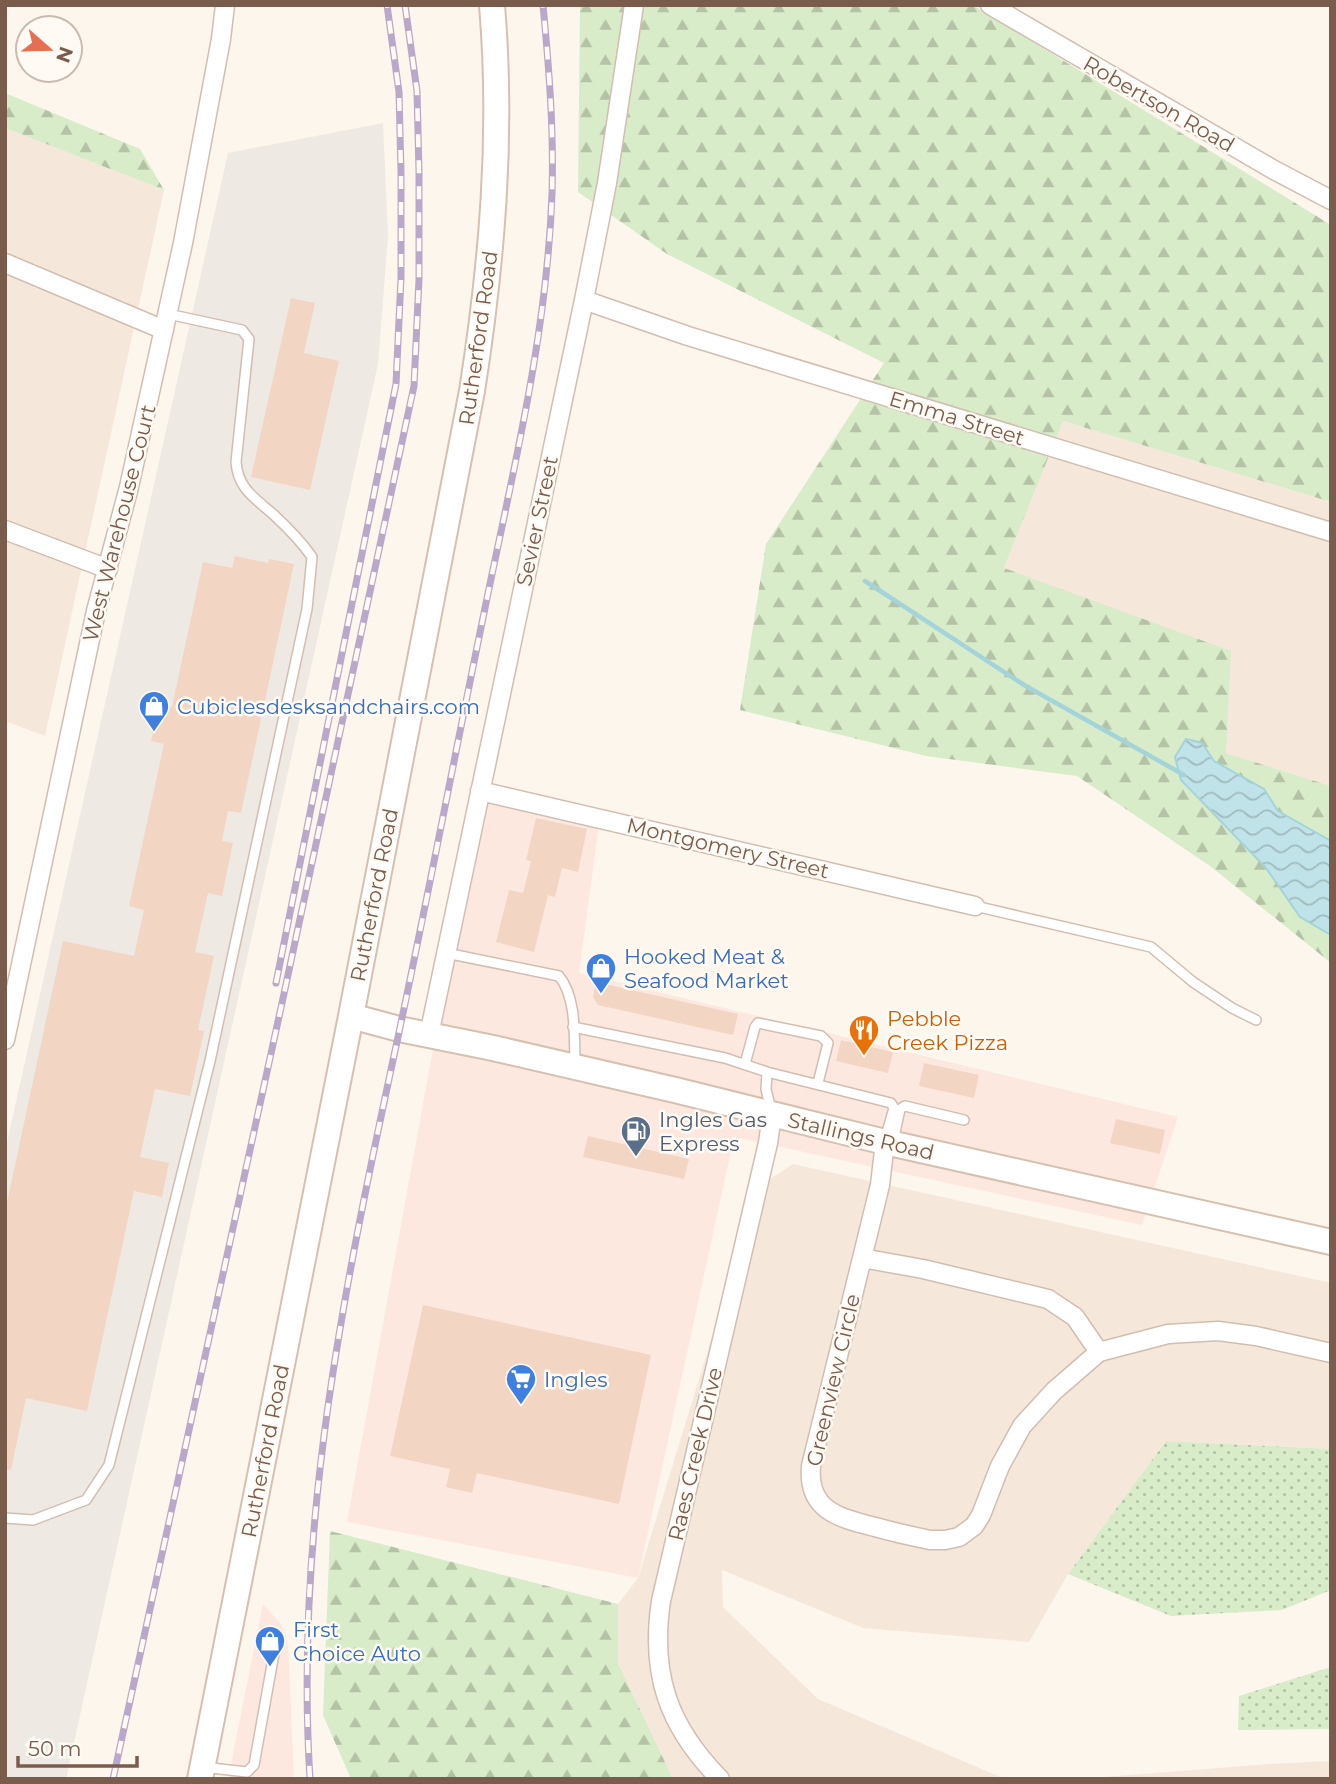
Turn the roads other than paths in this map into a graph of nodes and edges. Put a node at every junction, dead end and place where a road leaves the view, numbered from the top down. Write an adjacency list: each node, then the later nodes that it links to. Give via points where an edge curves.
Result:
1 (225, 5): 8 (street, West Warehouse Court)
2 (492, 5): 15 (street, Rutherford Road, via 496,157 486,302)
3 (634, 5): 7 (street, Sevier Street)
4 (990, 5): 5 (street, Robertson Road)
5 (1331, 200)
6 (5, 263): 8 (street)
7 (584, 300): 10 (street, Emma Street, via 688,336); 12 (street, Sevier Street)
8 (166, 322): 11 (street, West Warehouse Court); 31 (lane, via 242,330 249,339 237,474 249,495 303,543 312,557 307,609 210,1061 109,1465 86,1500 33,1520)
9 (5, 530): 11 (street)
10 (1331, 531)
11 (108, 569): 19 (street, West Warehouse Court)
12 (480, 791): 13 (street, Montgomery Street); 14 (street, Sevier Street)
13 (975, 906): 16 (lane, via 1151,947 1193,982)
14 (446, 953): 17 (lane, via 559,976 567,986); 18 (street, Sevier Street)
15 (351, 1016): 18 (street, Stallings Road); 33 (street, Rutherford Road)
16 (1256, 1020)
17 (573, 1027): 20 (lane); 21 (lane)
18 (429, 1035): 21 (street, Stallings Road)
19 (5, 1040)
20 (744, 1064): 22 (lane); 23 (lane, via 758,1023 821,1036 828,1043)
21 (575, 1066): 24 (street, Stallings Road)
22 (767, 1072): 23 (lane); 24 (lane)
23 (818, 1083): 26 (lane, via 891,1103)
24 (772, 1115): 26 (street, Stallings Road); 35 (street, Raes Creek Drive, via 657,1625 657,1653 667,1702 690,1746)
25 (964, 1120): 26 (lane, via 905,1106)
26 (888, 1142): 27 (street, Stallings Road); 28 (street, Greenview Circle)
27 (1331, 1242)
28 (862, 1258): 29 (street, via 1048,1299 1075,1317); 29 (street, Greenview Circle, via 811,1466 818,1501 835,1515 930,1540 968,1531 981,1515 1022,1426)
29 (1099, 1352): 30 (street, Greenview Circle, via 1168,1334 1218,1331)
30 (1331, 1353)
31 (5, 1518)
32 (275, 1648): 34 (lane, via 254,1765)
33 (201, 1773): 34 (lane)
34 (241, 1775)
35 (720, 1779)

